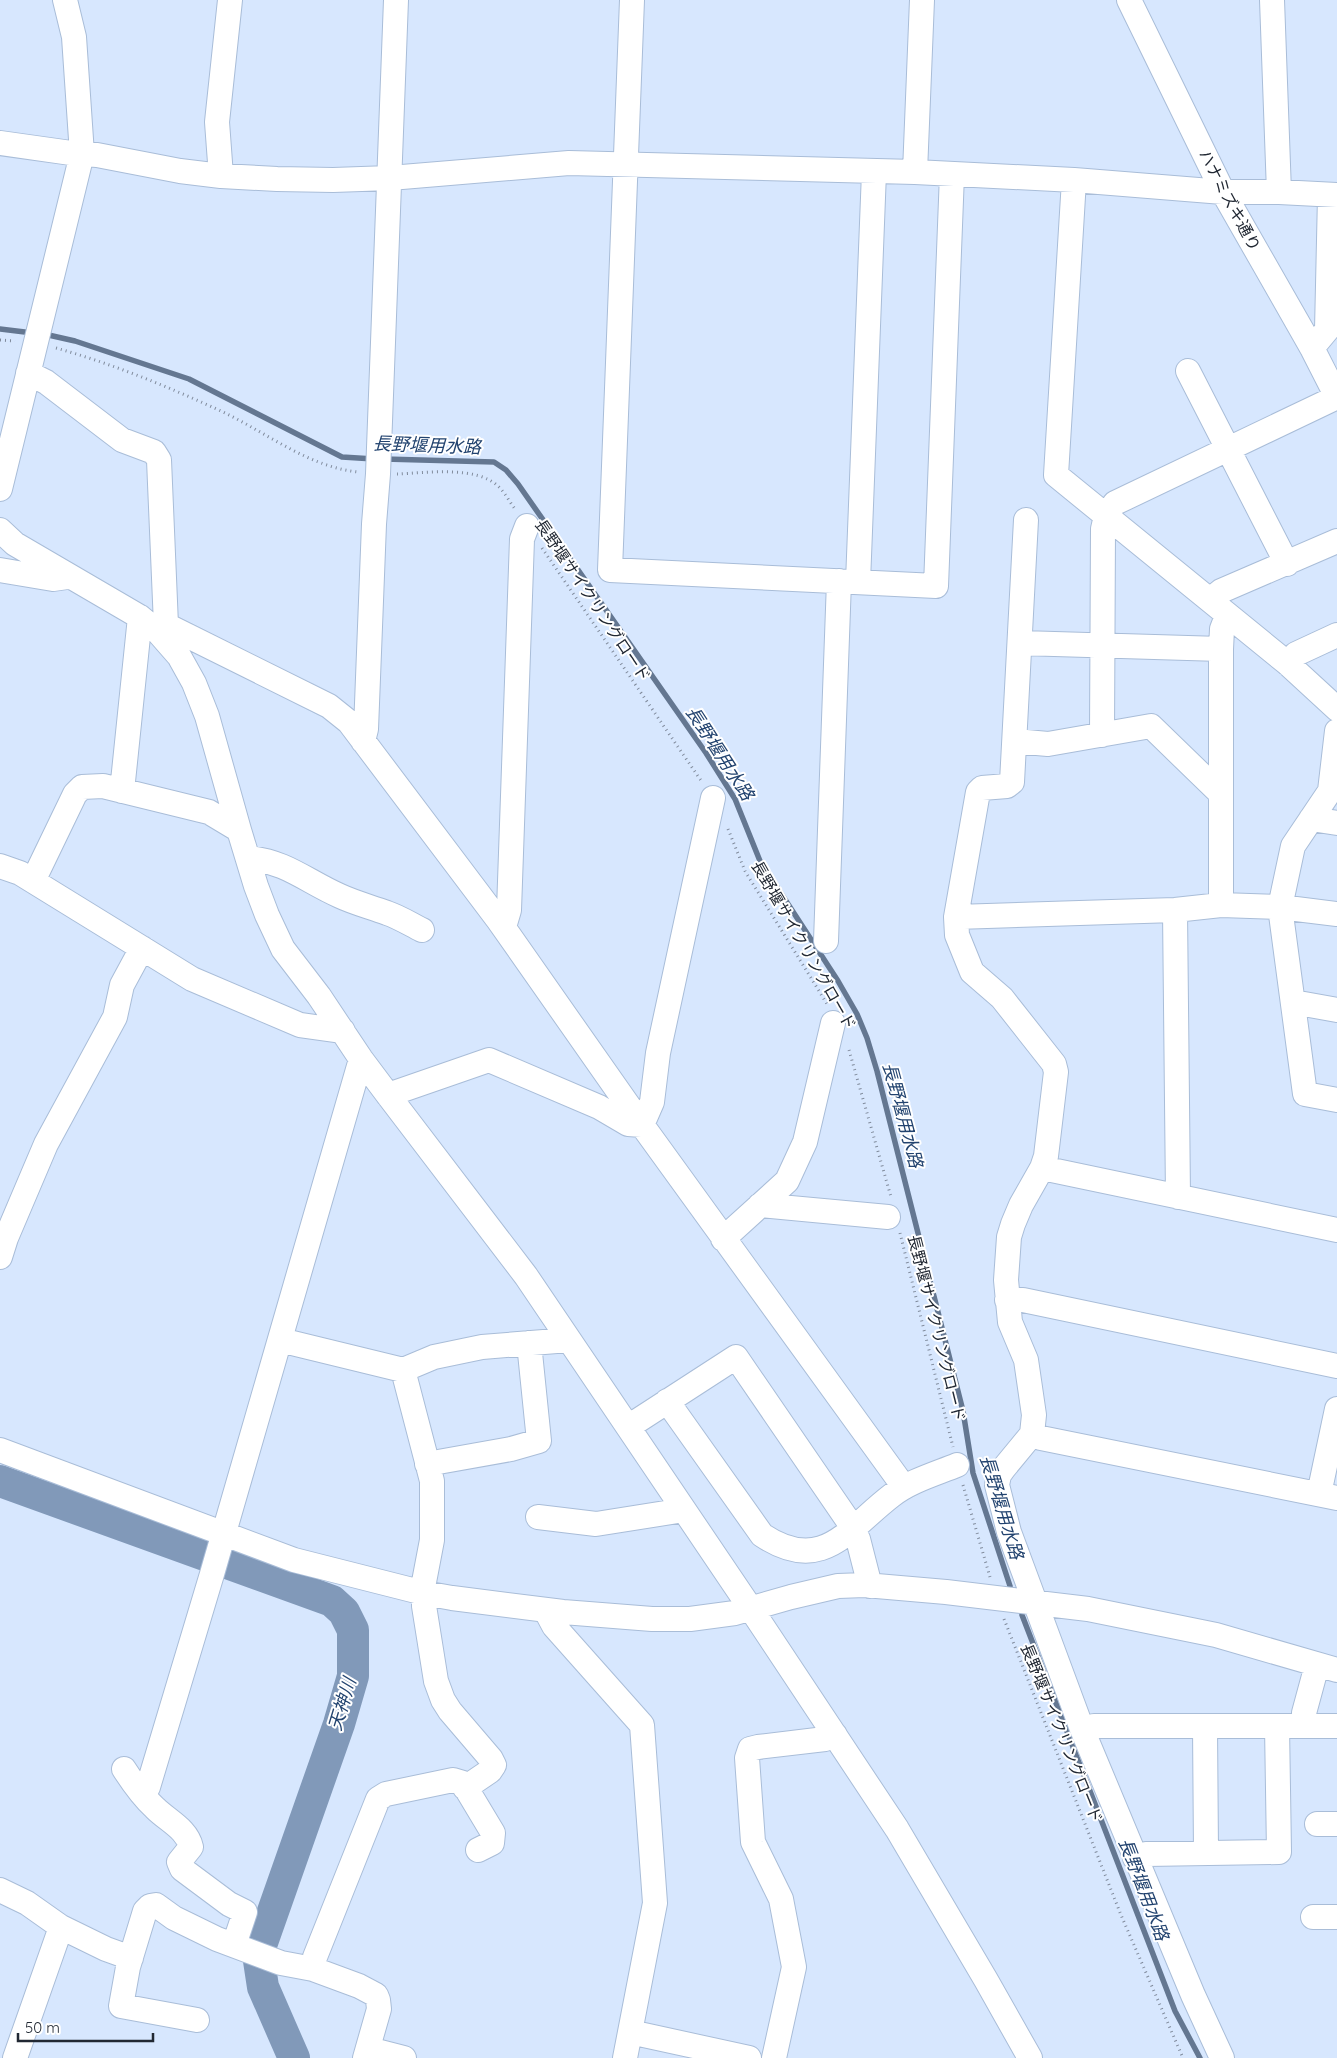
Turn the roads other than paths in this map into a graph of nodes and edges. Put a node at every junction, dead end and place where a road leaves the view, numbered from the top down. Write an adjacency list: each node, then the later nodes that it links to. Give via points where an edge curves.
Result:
1 (65, 0): 9 (street, via 74,37)
2 (230, 0): 14 (street, via 217,122)
3 (396, 0): 15 (street)
4 (632, 0): 10 (street)
5 (922, 0): 12 (street)
6 (1129, 0): 17 (street, ハナミズキ通り)
7 (1272, 0): 18 (street)
8 (0, 143): 9 (street)
9 (82, 154): 14 (street); 22 (street)
10 (625, 164): 11 (street); 15 (street, via 569,163); 34 (street, via 610,570)
11 (874, 172): 12 (street); 34 (street)
12 (915, 172): 13 (street)
13 (952, 174): 16 (street); 34 (street, via 936,586)
14 (221, 176): 15 (street, via 333,180)
15 (390, 178): 47 (street)
16 (1074, 180): 17 (street); 26 (street, via 1056,475)
17 (1223, 192): 18 (street); 20 (street, ハナミズキ通り)
18 (1279, 192): 19 (street)
19 (1334, 196): 20 (street)
20 (1325, 336): 23 (street, ハナミズキ通り)
21 (1188, 371): 24 (street)
22 (28, 373): 25 (street); 38 (street, via 46,382 122,440 154,452 159,460)
23 (1337, 397): 24 (street)
24 (1227, 451): 26 (street, via 1114,503); 31 (street)
25 (0, 488)
26 (1106, 516): 35 (street); 41 (street, via 1103,529)
27 (1026, 520): 40 (street)
28 (528, 526): 63 (street, via 522,539 508,910)
29 (0, 530): 33 (street, via 15,544)
30 (1337, 541): 31 (street)
31 (1286, 564): 35 (street, via 1221,592)
32 (0, 570): 33 (street, via 53,580)
33 (69, 576): 37 (street)
34 (849, 582): 65 (street)
35 (1210, 600): 36 (street)
36 (1227, 616): 42 (street, via 1222,629); 43 (street)
37 (140, 617): 38 (street); 49 (street)
38 (162, 629): 47 (street, via 329,706 341,714); 54 (street, via 198,691 208,716)
39 (1337, 635): 43 (street, via 1296,654)
40 (1021, 643): 41 (street); 48 (street)
41 (1102, 646): 42 (street); 46 (street)
42 (1221, 649): 50 (street)
43 (1287, 663): 44 (street)
44 (1337, 709)
45 (1337, 731): 52 (street, via 1330,791)
46 (1102, 735): 48 (street, via 1048,744); 50 (street, via 1151,726)
47 (363, 740): 63 (street)
48 (1015, 741): 62 (street, via 1012,782 1008,786 982,788 978,792)
49 (122, 791): 54 (street, via 209,812); 57 (street, via 103,786 82,787 75,794)
50 (1220, 793): 58 (street)
51 (713, 798): 74 (street, via 658,1053 652,1102)
52 (1311, 819): 53 (street); 59 (street, via 1293,846)
53 (1337, 823)
54 (239, 830): 55 (street)
55 (249, 858): 64 (street, via 286,867 316,885); 70 (street, via 264,908 283,949)
56 (0, 866): 57 (street)
57 (33, 881): 66 (street)
58 (1221, 905): 59 (street); 60 (street)
59 (1280, 907): 61 (street); 67 (street)
60 (1175, 910): 62 (street); 76 (street)
61 (1337, 914)
62 (956, 917): 75 (street, via 957,935 972,972 1002,999 1054,1064 1056,1072)
63 (501, 924): 74 (street)
64 (422, 930)
65 (826, 940)
66 (142, 948): 70 (street, via 192,979 300,1025); 81 (street, via 122,985 115,1017 46,1144)
67 (1293, 1002): 68 (street); 73 (street, via 1305,1094)
68 (1337, 1010)
69 (830, 1014): 77 (street, via 805,1142 787,1181)
70 (343, 1031): 71 (street)
71 (361, 1059): 72 (street); 83 (street)
72 (388, 1095): 74 (street, via 489,1060 599,1107 628,1124); 84 (street, via 526,1276)
73 (1337, 1100)
74 (642, 1125): 80 (street)
75 (1042, 1168): 76 (street); 82 (street, via 1021,1205 1009,1237)
76 (1178, 1198): 79 (street)
77 (760, 1205): 78 (street); 80 (street)
78 (893, 1216)
79 (1337, 1230)
80 (723, 1239): 95 (street)
81 (0, 1257)
82 (1006, 1300): 86 (street, via 1032,1302); 91 (street, via 1010,1322 1026,1360 1034,1415)
83 (280, 1340): 87 (street); 100 (street)
84 (569, 1340): 85 (street); 90 (street)
85 (529, 1343): 87 (street, via 482,1346 434,1357); 93 (street, via 539,1441)
86 (1337, 1366)
87 (404, 1370): 93 (street)
88 (667, 1401): 90 (street); 99 (street, via 762,1535 793,1550 806,1551 821,1549); 99 (street, via 736,1357)
89 (1337, 1409): 96 (street)
90 (628, 1426): 97 (street)
91 (1032, 1434): 96 (street); 103 (street, via 999,1475 997,1485 1009,1532)
92 (0, 1450): 100 (street)
93 (427, 1464): 102 (street, via 432,1481 433,1516)
94 (957, 1465): 95 (street)
95 (904, 1487): 99 (street)
96 (1328, 1496)
97 (684, 1510): 98 (street, via 596,1524); 104 (street)
98 (538, 1517)
99 (853, 1530): 101 (street)
100 (222, 1538): 102 (street); 115 (street)
101 (870, 1586): 103 (street); 104 (street, via 838,1586)
102 (424, 1593): 105 (street); 114 (street, via 436,1681 443,1700 494,1765)
103 (1035, 1602): 106 (street, via 1174,1625); 111 (street)
104 (752, 1609): 105 (street, via 690,1619); 112 (street)
105 (546, 1611): 127 (street, via 554,1626 642,1725 655,1904)
106 (1327, 1667): 107 (street, via 1304,1713)
107 (1305, 1725): 109 (street); 110 (street)
108 (1205, 1726): 109 (street); 111 (street, via 1094,1726); 117 (street)
109 (1277, 1726): 117 (street, via 1278,1852)
110 (1337, 1726)
111 (1082, 1729): 118 (street)
112 (835, 1735): 133 (street, via 750,1749 747,1758 753,1842 781,1899 794,1967); 134 (street, via 897,1829)
113 (124, 1769): 115 (street)
114 (465, 1788): 116 (street, via 493,1833 492,1843); 125 (street, via 453,1780 386,1794 378,1799)
115 (144, 1795): 123 (street, via 190,1840 191,1848 179,1862 182,1869 245,1912)
116 (478, 1850)
117 (1206, 1852): 118 (street, via 1146,1854)
118 (1135, 1858): 135 (street)
119 (0, 1890): 122 (street, via 27,1903)
120 (1313, 1917): 121 (street)
121 (1337, 1917)
122 (61, 1927): 124 (street); 129 (street)
123 (238, 1947): 124 (street, via 174,1918 156,1905 145,1911); 125 (street, via 281,1963)
124 (131, 1958): 126 (street, via 120,2006)
125 (313, 1969): 128 (street, via 376,1995 379,2010)
126 (197, 2020)
127 (630, 2032): 131 (street); 132 (street)
128 (367, 2053): 130 (street)
129 (16, 2058)
130 (404, 2058)
131 (625, 2058)
132 (750, 2058)
133 (774, 2058)
134 (1030, 2058)
135 (1222, 2058)

